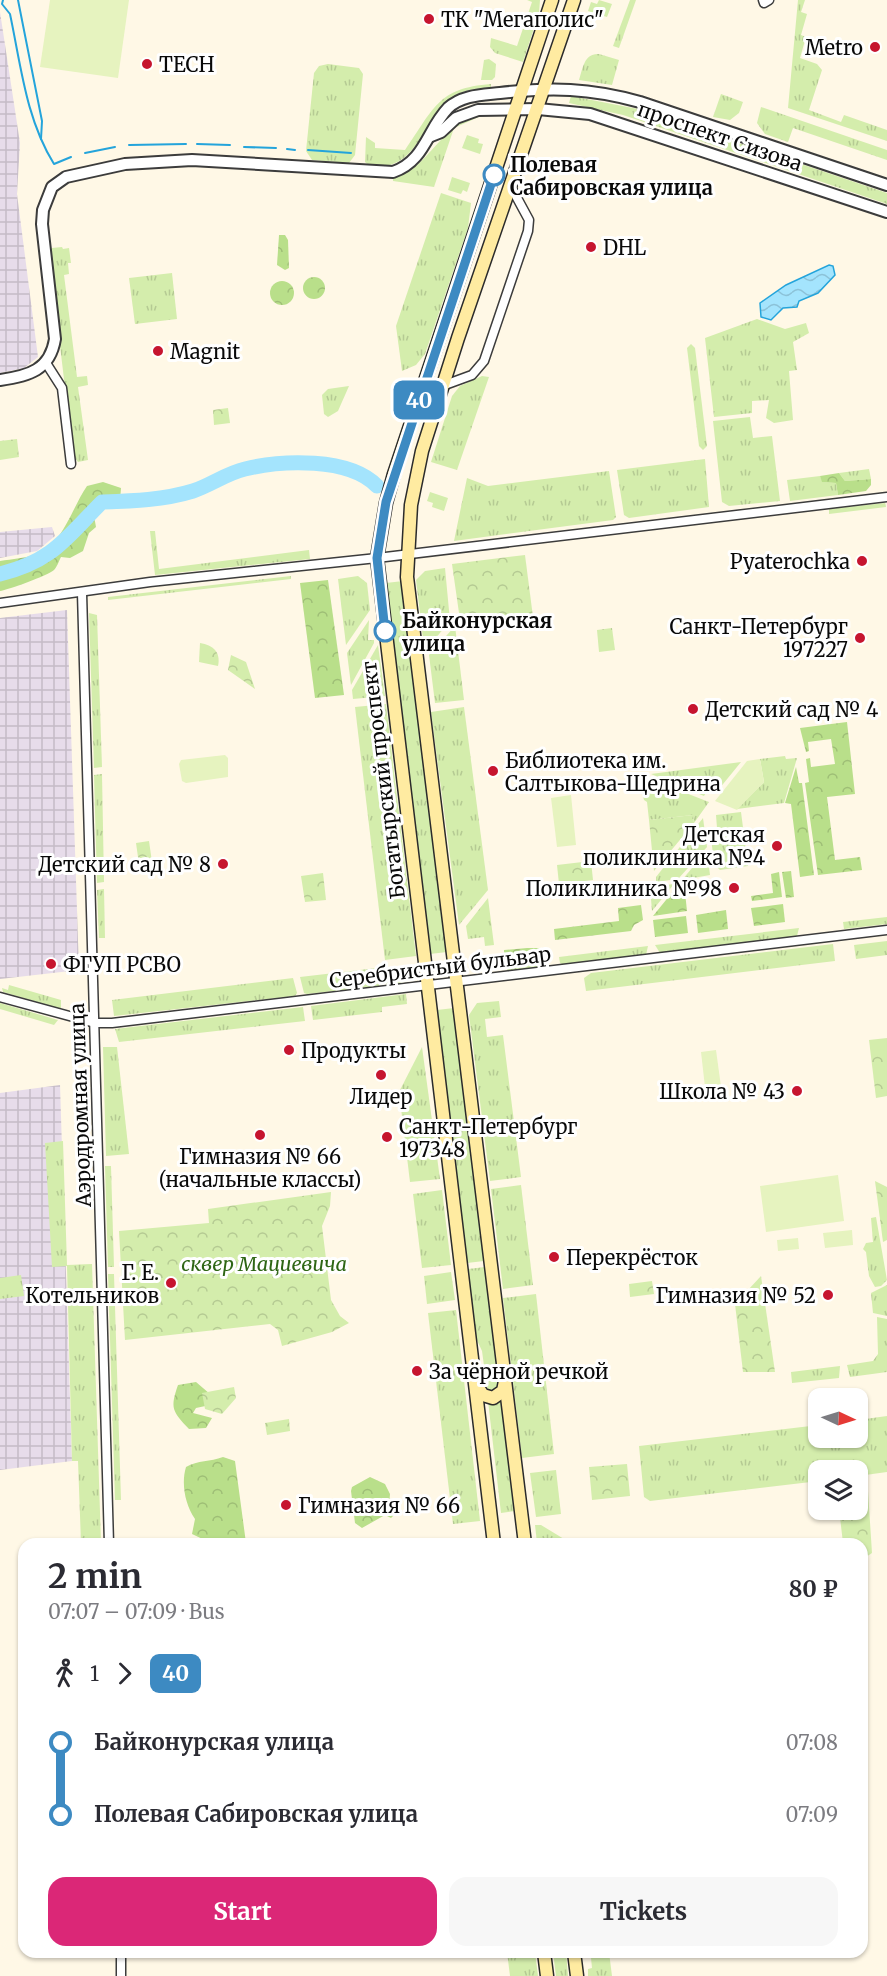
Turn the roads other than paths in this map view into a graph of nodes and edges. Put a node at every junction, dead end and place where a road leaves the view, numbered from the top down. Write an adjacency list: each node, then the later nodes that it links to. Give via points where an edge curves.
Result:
1 (574, 0): 3 (main road)
2 (549, 3): 4 (main road, Богатырский проспект)
3 (545, 87): 4 (street, проспект Сизова); 6 (main road); 9 (street, проспект Сизова, via 610,93)
4 (522, 90): 5 (main road, Богатырский проспект); 7 (street, via 458,101 442,116)
5 (516, 109): 6 (street, проспект Сизова); 7 (street, via 466,113); 17 (main road, Богатырский проспект, via 394,474)
6 (538, 109): 8 (main road); 10 (street, проспект Сизова, via 590,114 621,122)
7 (431, 136): 11 (street, via 416,158 404,168 387,173 192,160 98,168 59,181 47,198 42,224 55,339)
8 (510, 185): 13 (main road); 13 (street, via 529,220 528,231 488,350 480,369)
9 (887, 185)
10 (887, 212)
11 (46, 363): 12 (street, via 26,375); 14 (street, via 62,388)
12 (0, 380)
13 (442, 386): 16 (main road, via 416,477)
14 (71, 464)
15 (887, 497): 16 (street)
16 (407, 554): 17 (street); 21 (main road)
17 (377, 558): 18 (street); 22 (main road, Богатырский проспект)
18 (82, 593): 19 (street); 24 (street, Аэродромная улица)
19 (0, 603)
20 (887, 930): 21 (street, Серебристый бульвар)
21 (457, 982): 22 (street, Серебристый бульвар); 25 (main road)
22 (426, 985): 24 (street, Серебристый бульвар); 26 (main road, Богатырский проспект)
23 (0, 997): 24 (street, Серебристый бульвар)
24 (94, 1023): 27 (street, Аэродромная улица)
25 (505, 1377): 26 (main road, via 503,1391 493,1398 483,1395); 29 (main road)
26 (475, 1381): 28 (main road, Богатырский проспект)
27 (109, 1538)
28 (493, 1538)
29 (524, 1538)
30 (121, 1958): 33 (street)
31 (545, 1958): 34 (main road)
32 (575, 1958): 35 (main road)
33 (121, 1976)
34 (547, 1976)
35 (577, 1976)

